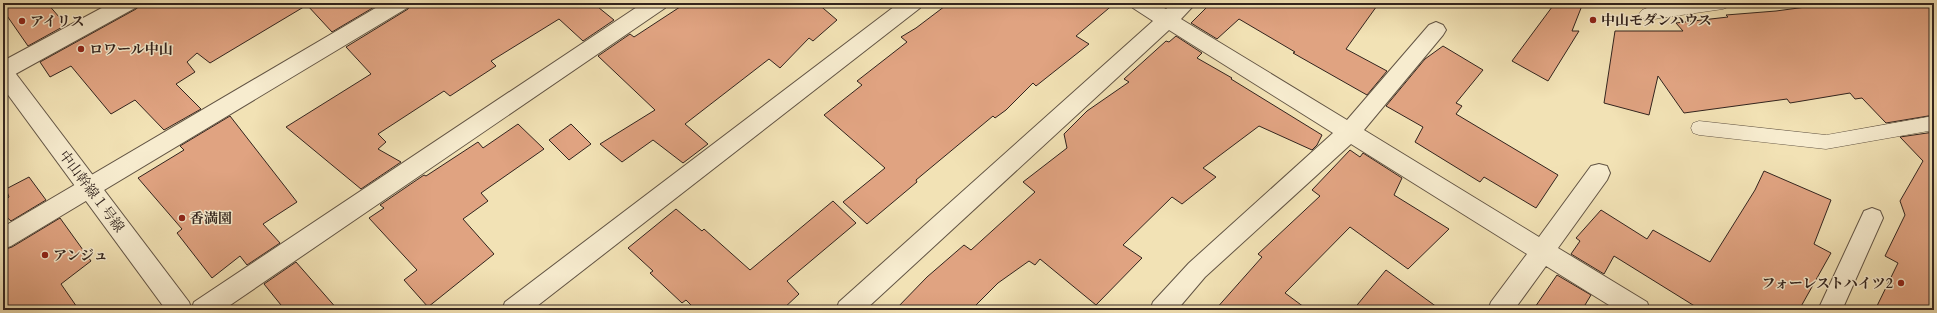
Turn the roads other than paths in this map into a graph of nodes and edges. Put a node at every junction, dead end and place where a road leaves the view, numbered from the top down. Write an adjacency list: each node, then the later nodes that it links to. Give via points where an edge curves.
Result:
1 (128, 3): 11 (street)
2 (400, 3): 16 (street)
3 (658, 3): 21 (street)
4 (913, 3): 22 (street)
5 (1140, 3): 9 (street)
6 (1186, 3): 9 (street)
7 (1722, 3): 8 (lane)
8 (1647, 14)
9 (1167, 20): 14 (street); 23 (street)
10 (1436, 30): 14 (street)
11 (3, 71): 16 (street, 中山幹線１号線)
12 (1934, 123): 13 (lane, via 1826,142)
13 (1699, 128)
14 (1349, 132): 19 (street); 24 (street, via 1197,270)
15 (1599, 173): 19 (street)
16 (90, 188): 18 (street); 20 (street, 中山幹線１号線)
17 (1872, 218): 27 (street)
18 (3, 239)
19 (1542, 250): 25 (street); 26 (street)
20 (180, 310)
21 (203, 310)
22 (514, 310)
23 (848, 310)
24 (1162, 310)
25 (1500, 310)
26 (1638, 310)
27 (1830, 310)

